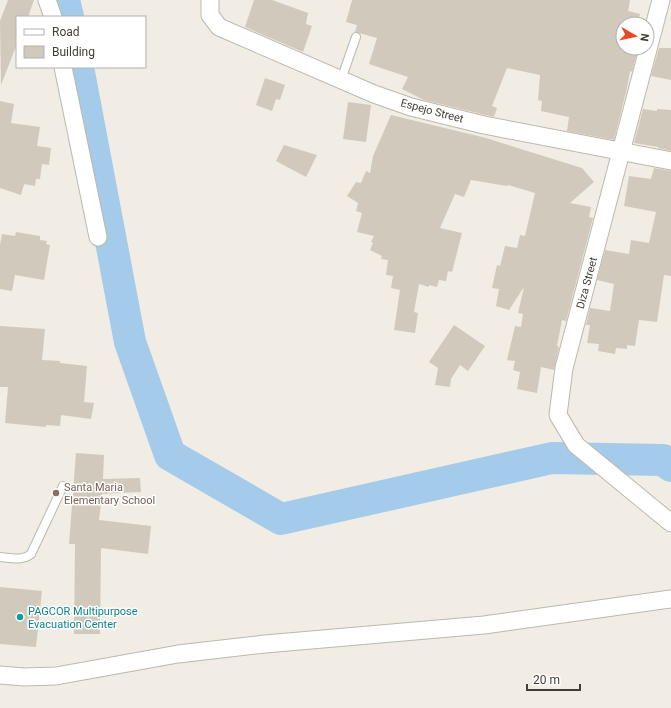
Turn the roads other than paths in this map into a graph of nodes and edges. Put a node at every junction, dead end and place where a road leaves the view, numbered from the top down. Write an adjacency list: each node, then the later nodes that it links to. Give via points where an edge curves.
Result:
1 (47, 0): 4 (street)
2 (661, 0): 8 (street, Diza Street)
3 (210, 8): 7 (street, Espejo Street, via 219,27)
4 (53, 16)
5 (356, 37): 7 (lane)
6 (63, 68): 10 (street)
7 (341, 80): 8 (street, Espejo Street, via 424,110 484,125)
8 (622, 151): 9 (street, Espejo Street); 12 (street, Diza Street, via 564,368 558,415 576,445)
9 (671, 160)
10 (98, 237)
11 (63, 486): 13 (lane, via 31,554 20,558)
12 (671, 523)
13 (0, 557)
14 (671, 600): 15 (street, via 484,625 178,654 56,676)
15 (0, 675)

